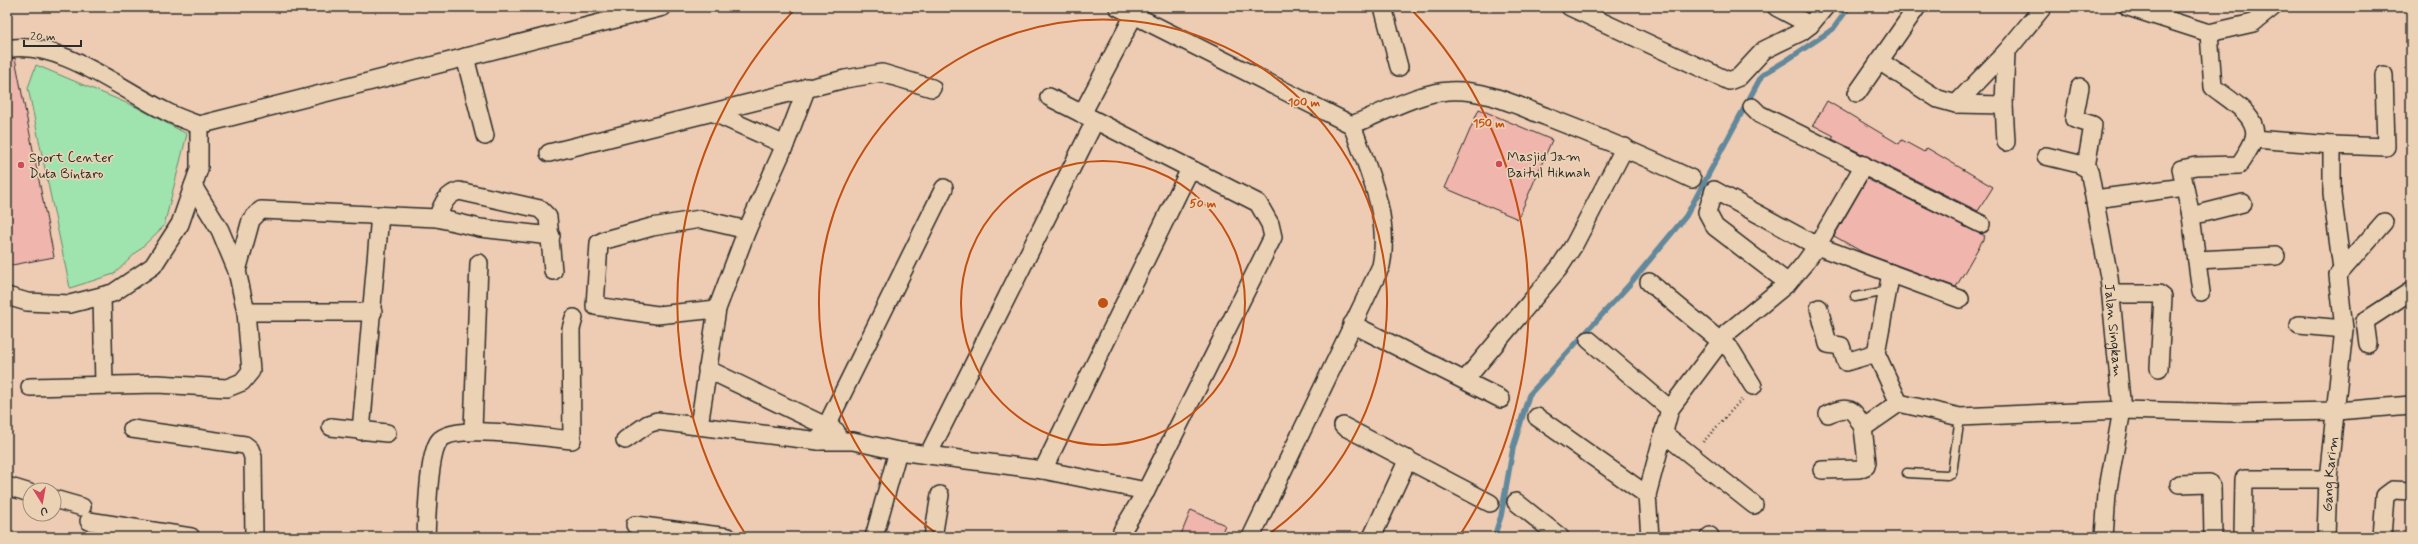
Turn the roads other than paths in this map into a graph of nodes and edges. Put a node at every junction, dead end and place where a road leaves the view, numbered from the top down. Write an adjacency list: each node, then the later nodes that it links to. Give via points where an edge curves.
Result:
1 (663, 7): 16 (street)
2 (1118, 7): 11 (street)
3 (1382, 7): 18 (street)
4 (1570, 7): 12 (street, via 1729,81 1739,77 1764,50)
5 (1776, 7): 12 (street)
6 (1825, 7): 12 (street)
7 (1917, 7): 17 (street)
8 (2043, 7): 15 (street)
9 (2273, 7): 13 (street, via 2253,23)
10 (2138, 8): 13 (street)
11 (1134, 15): 29 (street); 31 (street)
12 (1810, 25)
13 (2209, 33): 33 (street, via 2213,87 2247,114 2255,128)
14 (7, 49): 30 (street, via 20,46 52,51 165,111)
15 (2006, 52): 25 (street); 26 (street)
16 (465, 57): 30 (street); 32 (street)
17 (1879, 61): 23 (street); 25 (street, via 1938,99)
18 (1399, 67)
19 (2384, 75): 36 (street, via 2386,147)
20 (807, 87): 22 (street, via 882,73); 28 (street); 35 (street)
21 (2080, 87): 41 (street, via 2074,120 2093,125)
22 (932, 88)
23 (1857, 93)
24 (1049, 98): 29 (street)
25 (1956, 104): 26 (street)
26 (2004, 105): 34 (street)
27 (1752, 107): 40 (street, via 1759,114)
28 (714, 113): 35 (street); 38 (street)
29 (1089, 118): 42 (street); 115 (street)
30 (199, 125): 44 (street, via 199,169)
31 (1352, 125): 37 (street, via 1427,95 1469,91 1492,96); 79 (street, via 1377,196 1385,246 1381,266)
32 (485, 136)
33 (2254, 139): 36 (street); 45 (street, via 2239,165 2181,169)
34 (2006, 142)
35 (784, 145): 54 (street)
36 (2332, 145): 60 (street, Gang Karim, via 2332,194)
37 (1625, 147): 43 (street); 88 (street, via 1574,246 1559,268)
38 (550, 153)
39 (2046, 156): 41 (street)
40 (1864, 166): 53 (street); 56 (street)
41 (2086, 167): 47 (street, Jalan Singkam, via 2089,170)
42 (1190, 169): 117 (street); 124 (street, via 1258,203 1270,224 1273,237)
43 (1692, 179)
44 (193, 186): 61 (street, via 220,230); 71 (street, via 180,224 153,266 113,293)
45 (2184, 187): 47 (street); 50 (street)
46 (944, 188): 102 (street)
47 (2094, 199): 69 (street, Jalan Singkam)
48 (2243, 203): 50 (street)
49 (380, 216): 51 (street); 61 (street, via 261,210 251,220); 77 (street)
50 (2190, 216): 58 (street)
51 (438, 218): 55 (street, via 480,228); 55 (street, via 444,200 451,193 459,191 540,209 548,217)
52 (2384, 222): 60 (street)
53 (1981, 224)
54 (746, 230): 75 (street); 75 (street, via 700,219 652,227 599,243 595,306 657,315)
55 (551, 236): 62 (street)
56 (1817, 246): 63 (street); 65 (street); 65 (street, via 1714,190 1707,212 1715,227)
57 (2276, 256): 58 (street)
58 (2196, 260): 68 (street)
59 (479, 263): 107 (street)
60 (2342, 268): 81 (street, Gang Karim, via 2338,275)
61 (237, 271): 76 (street)
62 (553, 271)
63 (1891, 273): 66 (street); 73 (street)
64 (1649, 282): 83 (street)
65 (1788, 283): 83 (street)
66 (1887, 291): 72 (lane); 85 (street)
67 (2411, 291): 84 (street, via 2366,321)
68 (2201, 292)
69 (2111, 294): 86 (street, via 2159,294 2163,297); 96 (street, Jalan Singkam)
70 (7, 296): 71 (street, via 27,302 70,304)
71 (102, 296): 89 (street)
72 (1855, 297)
73 (1960, 299)
74 (1820, 308): 85 (street, via 1828,344 1841,346 1846,362)
75 (717, 309): 87 (street)
76 (246, 312): 77 (street); 89 (street, via 251,371 242,382 227,388 157,384)
77 (373, 312): 108 (street)
78 (574, 318): 107 (street, via 571,329 572,440)
79 (1352, 324): 88 (street); 140 (street)
80 (2299, 326): 81 (street)
81 (2344, 329): 97 (street, Gang Karim)
82 (1589, 340): 95 (street)
83 (1720, 341): 90 (street, via 1736,356); 95 (street)
84 (2368, 344)
85 (1876, 353): 93 (street)
86 (2159, 368)
87 (707, 369): 101 (street); 102 (street)
88 (1465, 380): 92 (street)
89 (104, 385): 91 (street)
90 (1753, 386)
91 (30, 387)
92 (1501, 399)
93 (1899, 403): 100 (street); 105 (street)
94 (2411, 405): 97 (street)
95 (1670, 409): 109 (street)
96 (2122, 410): 97 (street); 100 (street); 144 (street, Jalan Singkam, via 2107,494)
97 (2337, 412): 120 (street, Gang Karim)
98 (1828, 414): 105 (street, via 1840,409 1849,409 1855,412)
99 (1537, 417): 127 (street)
100 (1960, 417): 119 (lane, via 1952,473)
101 (699, 426): 111 (street, via 657,421 648,424); 112 (street)
102 (827, 426): 112 (street); 113 (street)
103 (1343, 426): 116 (street)
104 (331, 427): 108 (street)
105 (1863, 428): 118 (street, via 1866,466 1859,469)
106 (132, 429): 135 (street, via 245,445 250,449 253,457)
107 (473, 430): 136 (street, via 446,434 438,442 432,462)
108 (361, 431): 110 (street)
109 (1663, 432): 127 (street); 131 (street)
110 (387, 433)
111 (625, 440)
112 (819, 441): 113 (street)
113 (853, 441): 114 (street)
114 (898, 451): 115 (street); 138 (street)
115 (928, 455): 117 (street)
116 (1408, 459): 129 (street); 141 (street)
117 (1043, 470): 124 (street)
118 (1822, 470)
119 (1906, 473)
120 (2328, 479): 146 (street, via 2244,479); 147 (street, Gang Karim)
121 (2179, 484): 145 (street, via 2209,483 2212,486)
122 (7, 486): 123 (street)
123 (22, 491)
124 (1146, 491): 133 (street)
125 (2411, 491): 148 (street, via 2393,490 2384,496)
126 (940, 495): 139 (street)
127 (1647, 495): 143 (street)
128 (1516, 502): 142 (street)
129 (1490, 503)
130 (62, 504): 134 (street, via 85,514)
131 (1754, 505)
132 (635, 526): 137 (street)
133 (1122, 531)
134 (180, 536)
135 (254, 537)
136 (426, 537)
137 (728, 537)
138 (874, 537)
139 (933, 537)
140 (1251, 537)
141 (1372, 537)
142 (1560, 537)
143 (1650, 537)
144 (2104, 537)
145 (2213, 537)
146 (2243, 537)
147 (2326, 537)
148 (2382, 537)

